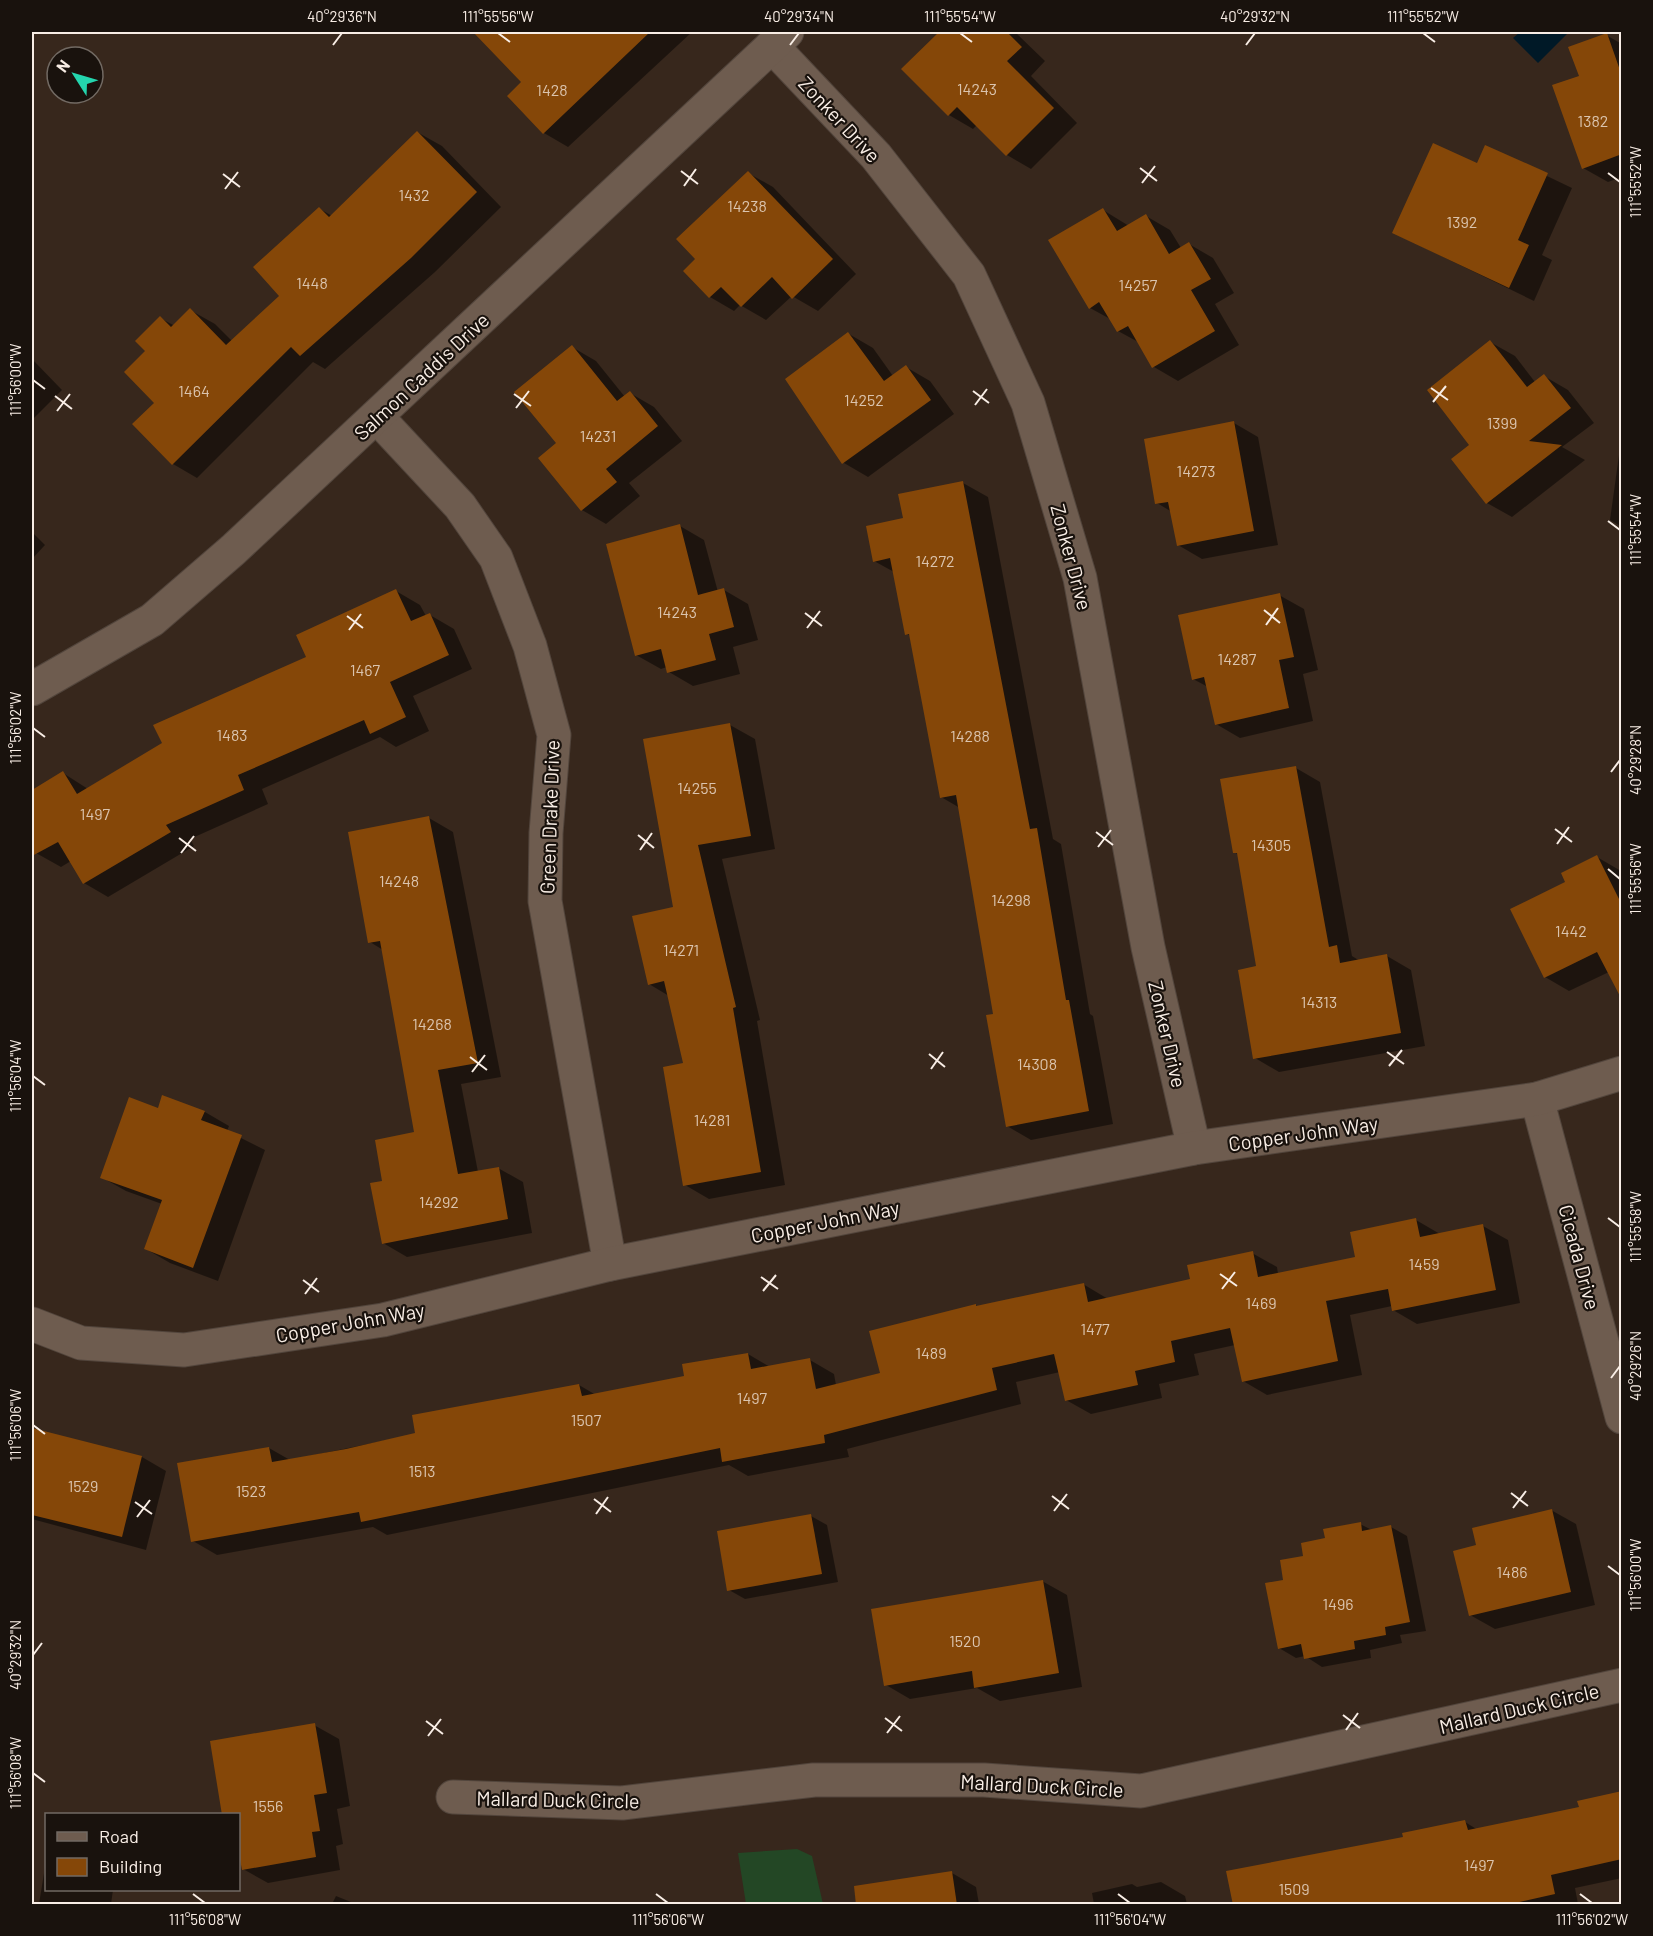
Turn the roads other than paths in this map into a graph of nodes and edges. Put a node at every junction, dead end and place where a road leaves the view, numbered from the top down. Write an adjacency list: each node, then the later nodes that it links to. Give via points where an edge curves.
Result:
1 (780, 39): 2 (street, Salmon Caddis Drive); 6 (street, Zonker Drive, via 969,275 1028,403 1080,578 1148,947)
2 (377, 417): 3 (street, Salmon Caddis Drive, via 152,620); 7 (street, Green Drake Drive, via 460,506 496,558 533,657 554,735 545,901)
3 (32, 689)
4 (1622, 1073): 5 (street, Copper John Way)
5 (1537, 1099): 6 (street, Copper John Way); 9 (street, Cicada Drive)
6 (1194, 1148): 7 (street, Copper John Way)
7 (610, 1264): 8 (street, Copper John Way, via 383,1320 184,1350 81,1343)
8 (32, 1324)
9 (1622, 1417)
10 (1622, 1685): 11 (street, Mallard Duck Circle, via 1141,1791 984,1780 814,1780 622,1803)
11 (453, 1797)

